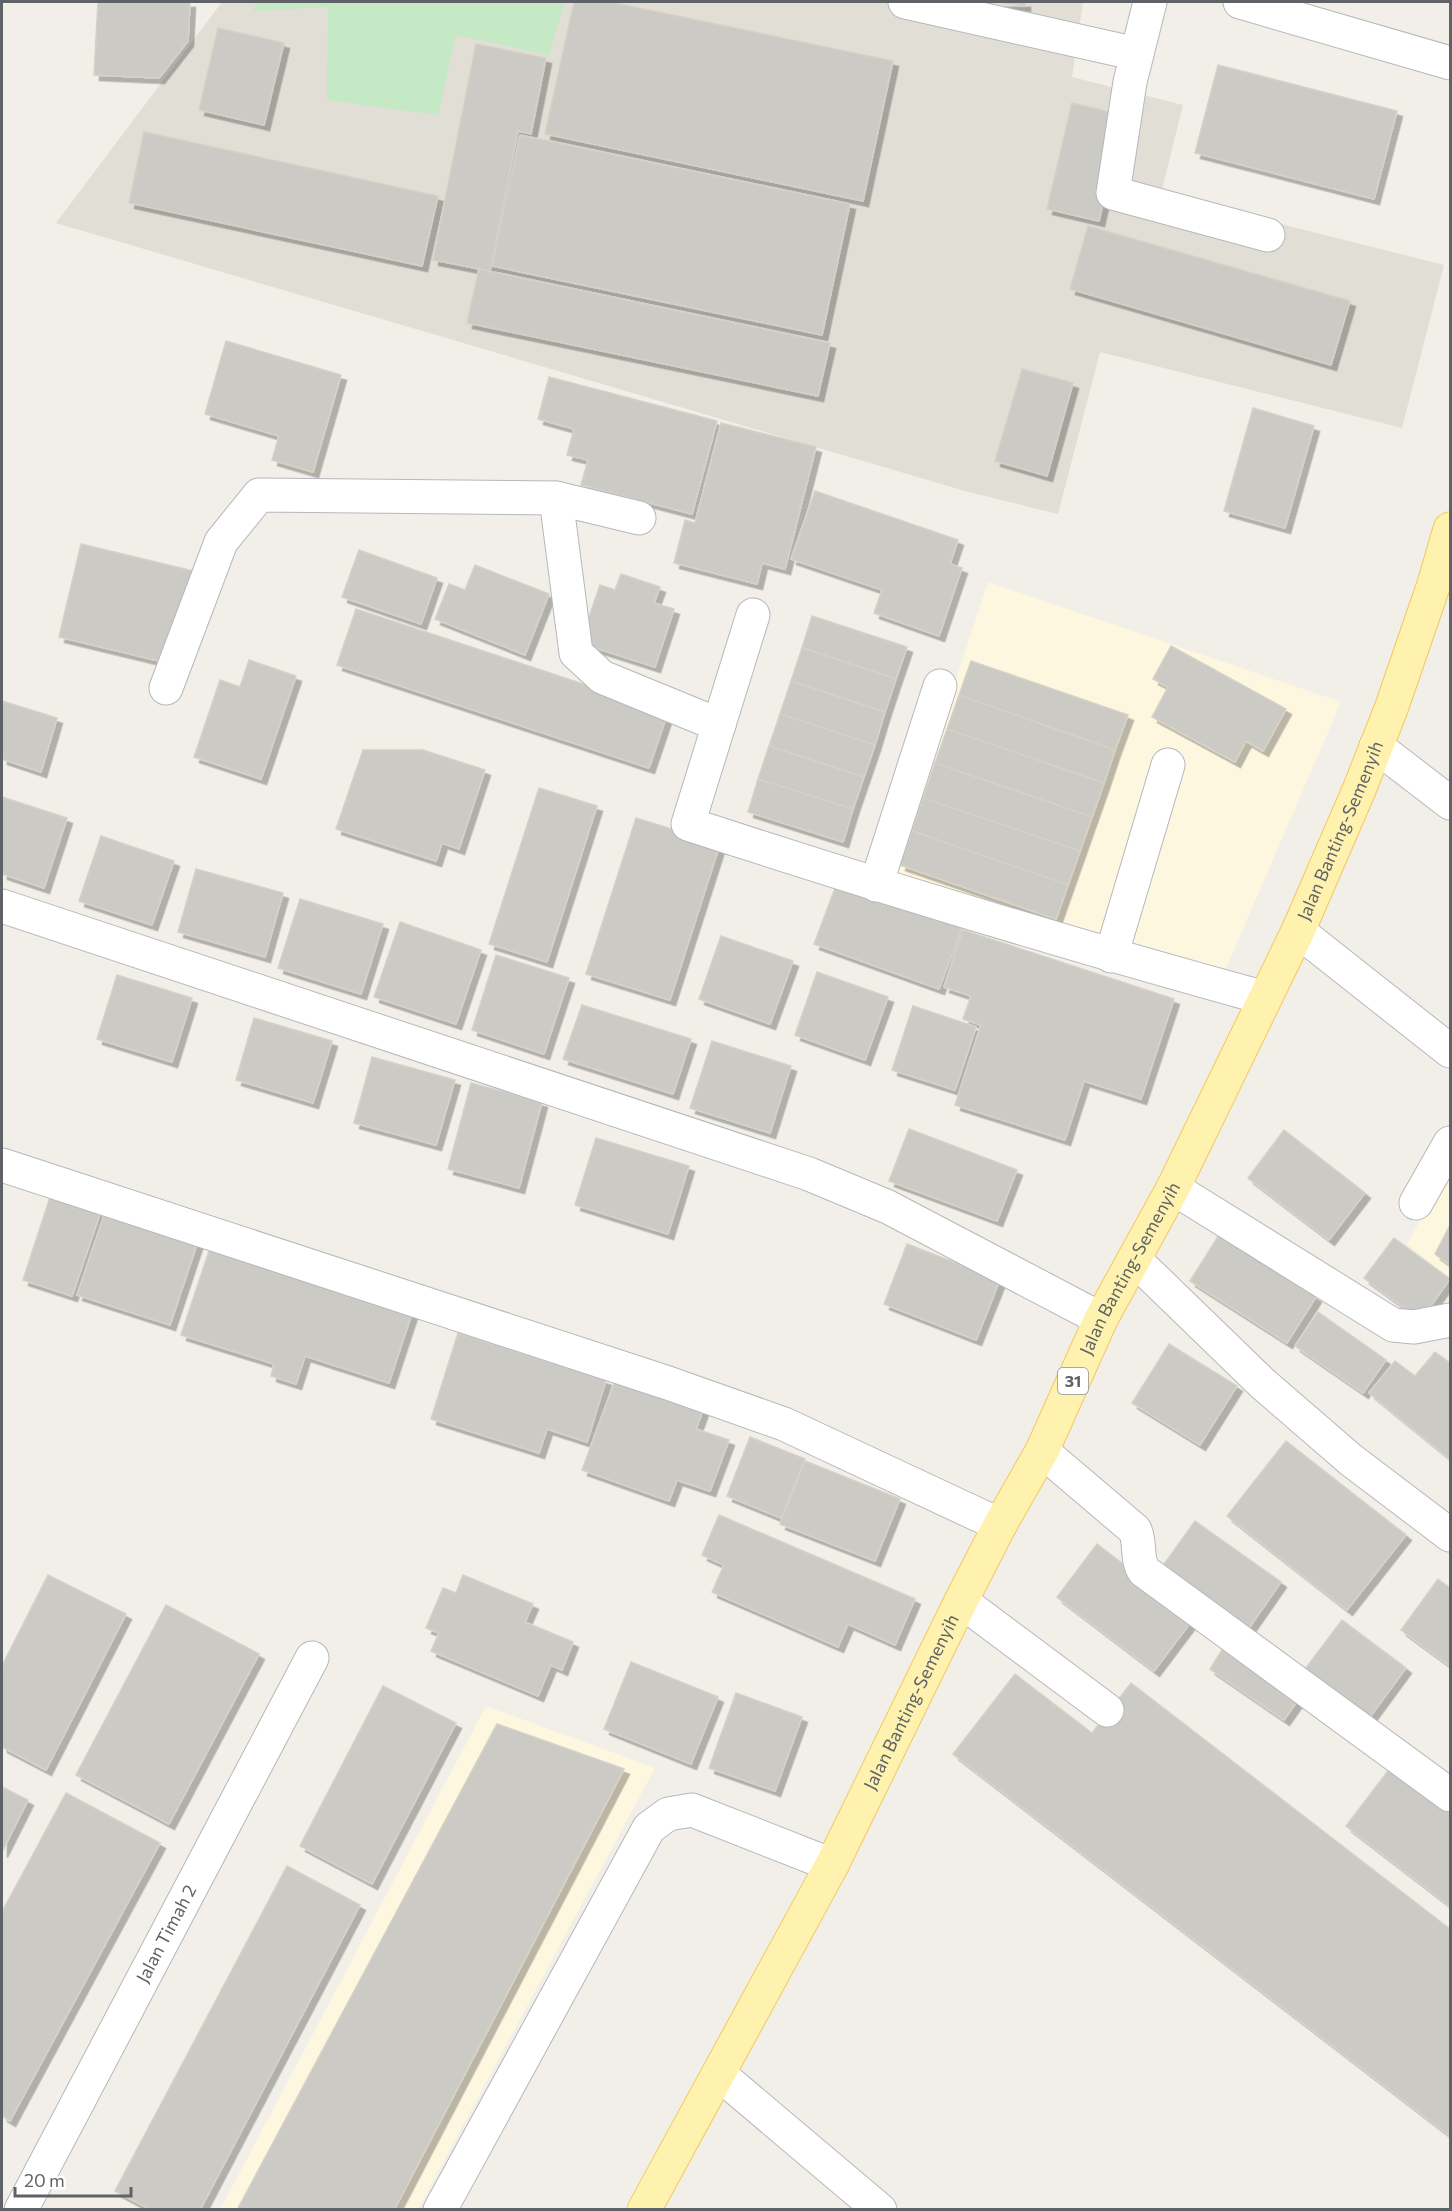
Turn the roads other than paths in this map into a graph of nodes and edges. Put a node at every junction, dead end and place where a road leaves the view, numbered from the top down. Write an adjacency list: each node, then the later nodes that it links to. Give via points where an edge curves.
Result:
1 (905, 2): 4 (street)
2 (1150, 2): 4 (street)
3 (1240, 2): 5 (street)
4 (1137, 54): 6 (street, via 1113,192)
5 (1450, 63)
6 (1268, 235)
7 (556, 498): 8 (street); 12 (street, via 259,495 221,542); 13 (street, via 576,653 602,677)
8 (639, 518)
9 (1450, 528): 14 (main road, Jalan Banting-Semenyih / 31)
10 (753, 615): 13 (street)
11 (940, 686): 17 (street)
12 (166, 688)
13 (719, 725): 17 (street, via 688,824)
14 (1377, 746): 16 (street); 19 (main road, Jalan Banting-Semenyih / 31)
15 (1168, 765): 20 (street)
16 (1450, 803)
17 (876, 885): 20 (street)
18 (2, 906): 28 (street, via 809,1174 888,1207)
19 (1298, 931): 21 (main road, Jalan Banting-Semenyih / 31); 22 (street)
20 (1111, 956): 21 (street)
21 (1264, 998): 25 (main road, Jalan Banting-Semenyih / 31)
22 (1450, 1051)
23 (1450, 1143): 26 (street)
24 (2, 1165): 31 (street, via 645,1375 783,1424)
25 (1173, 1188): 27 (main road, Jalan Banting-Semenyih / 31); 29 (street, via 1393,1325 1414,1328)
26 (1416, 1203)
27 (1134, 1259): 28 (main road, Jalan Banting-Semenyih / 31); 32 (street, via 1271,1391 1351,1460)
28 (1101, 1318): 30 (main road, Jalan Banting-Semenyih / 31)
29 (1450, 1320)
30 (1042, 1451): 31 (main road, Jalan Banting-Semenyih / 31); 36 (street, via 1135,1530 1139,1564 1144,1571)
31 (1000, 1525): 33 (main road, Jalan Banting-Semenyih / 31)
32 (1450, 1535)
33 (961, 1601): 35 (street); 37 (main road, Jalan Banting-Semenyih / 31)
34 (312, 1658): 39 (street, Jalan Timah 2)
35 (1107, 1710)
36 (1450, 1795)
37 (832, 1865): 38 (main road, Jalan Banting-Semenyih / 31); 40 (street, via 692,1810 668,1814 649,1828)
38 (719, 2074): 41 (main road, Jalan Banting-Semenyih / 31); 42 (street)
39 (21, 2210)
40 (440, 2210)
41 (644, 2210)
42 (880, 2210)

